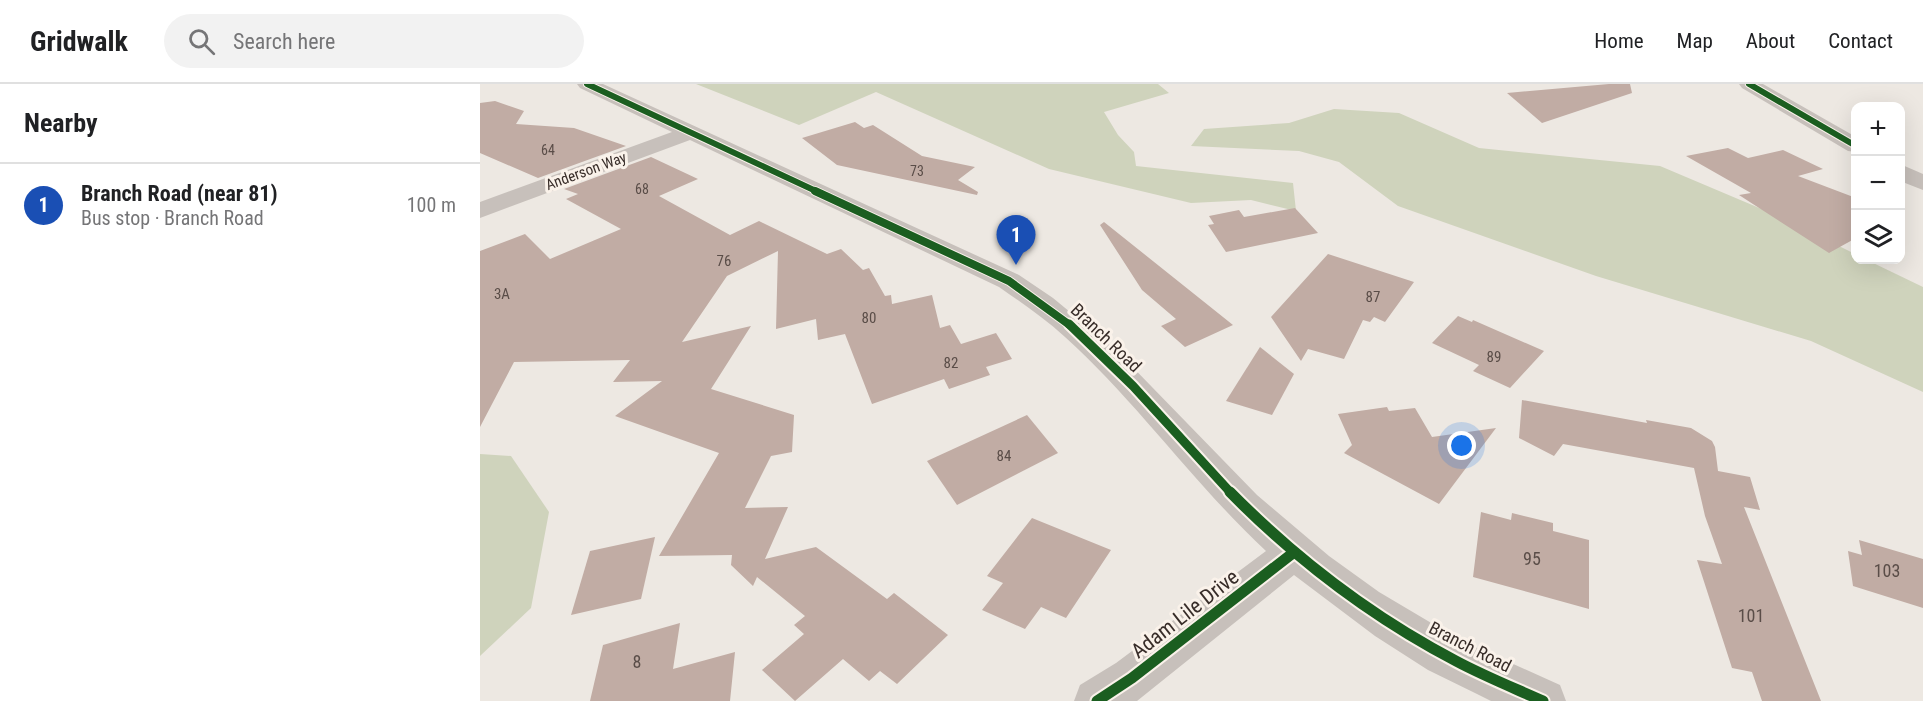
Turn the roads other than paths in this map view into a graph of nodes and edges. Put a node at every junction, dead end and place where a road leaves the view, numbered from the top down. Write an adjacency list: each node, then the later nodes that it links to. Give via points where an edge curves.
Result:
1 (587, 84): 3 (street, Branch Road)
2 (1749, 84): 4 (street)
3 (692, 132): 7 (street, Anderson Way); 8 (street, Branch Road, via 1009,281 1039,299 1109,360 1243,506)
4 (1851, 143)
5 (1905, 174): 6 (street)
6 (1923, 183)
7 (480, 211)
8 (1293, 553): 9 (street, Adam Lile Drive); 10 (street, Branch Road, via 1357,602 1446,656)
9 (1097, 701)
10 (1543, 701)

